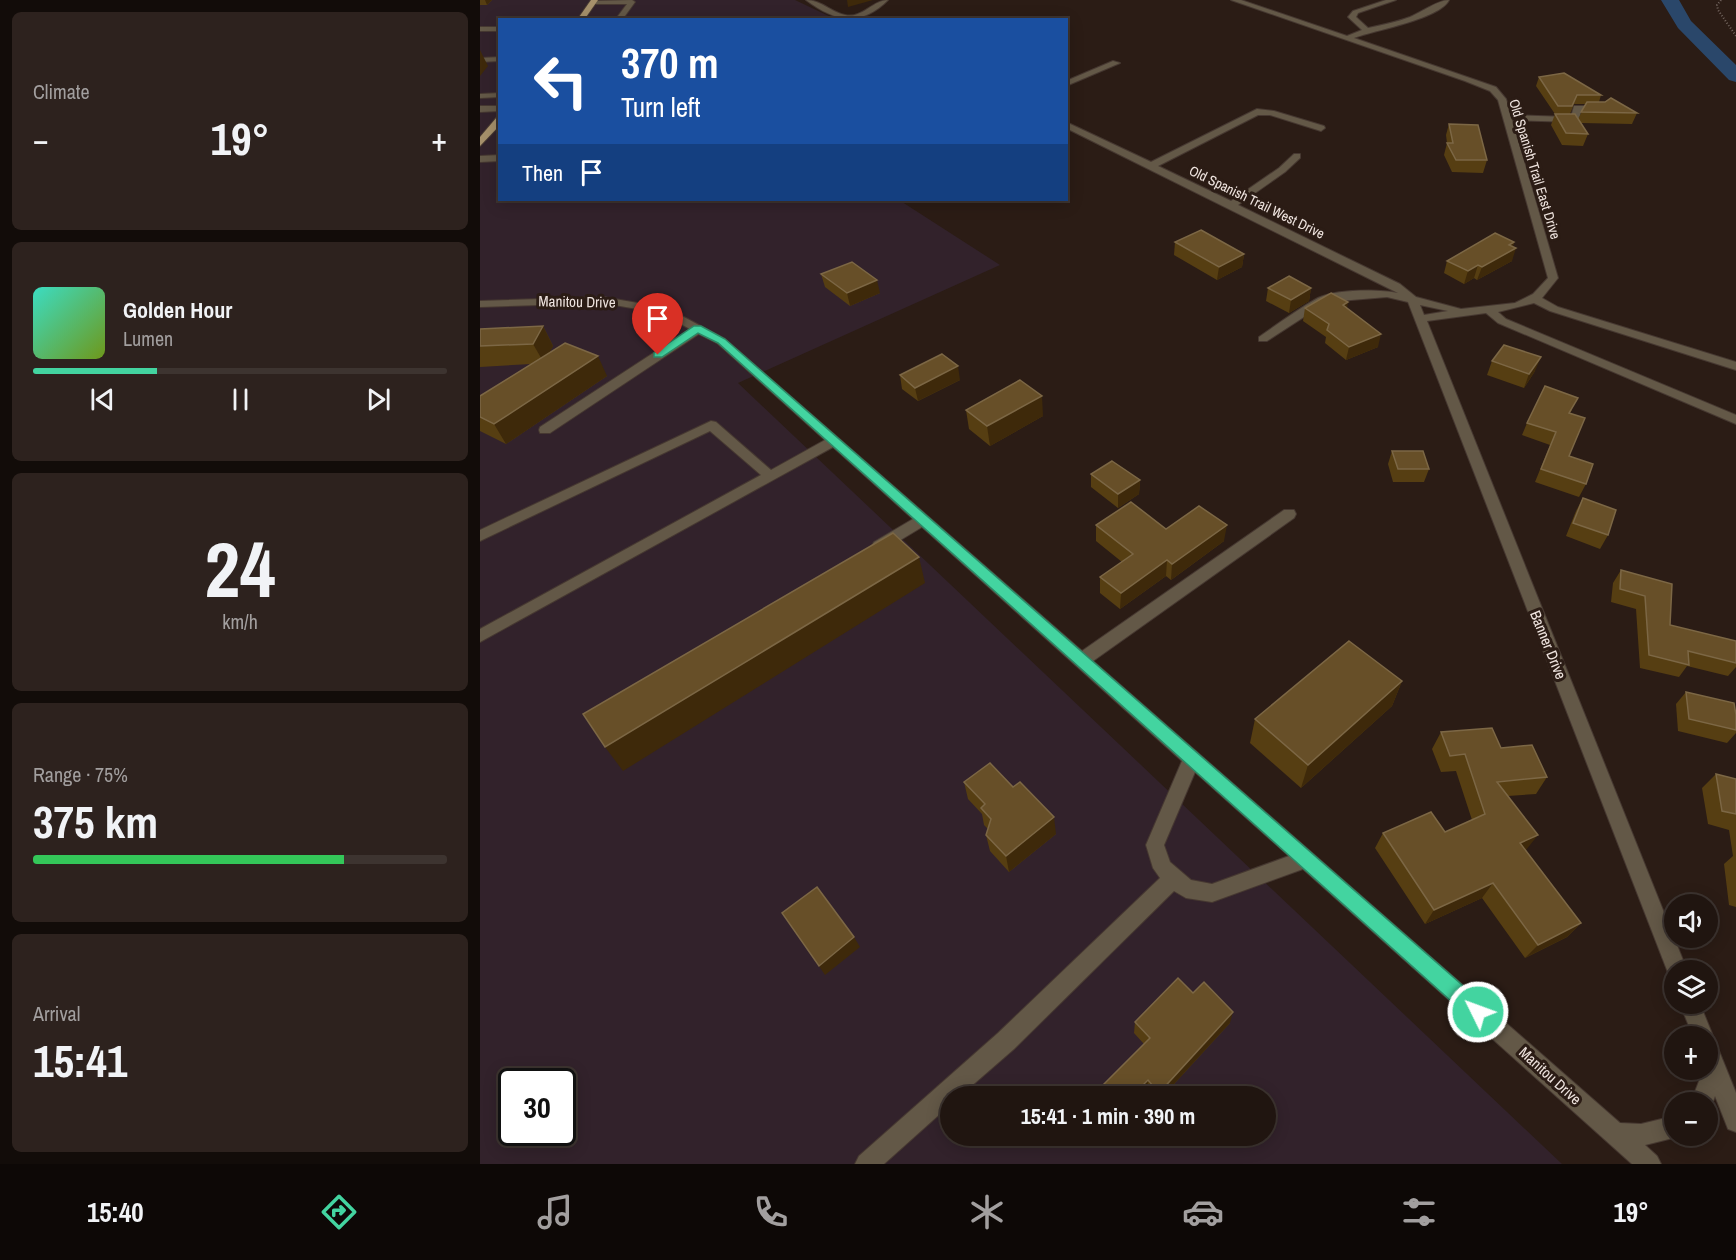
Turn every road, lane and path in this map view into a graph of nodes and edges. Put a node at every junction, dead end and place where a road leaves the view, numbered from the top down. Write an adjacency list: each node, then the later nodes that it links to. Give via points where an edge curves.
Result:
1 (808, 0): 10 (street)
2 (885, 0): 11 (street, via 868,13)
3 (1234, 0): 16 (street, Old Spanish Trail East Drive)
4 (1393, 0): 14 (street, via 1355,12 1352,17)
5 (1446, 0): 14 (street, via 1424,14)
6 (1721, 0): 15 (path, via 1718,10)
7 (594, 2): 8 (main road); 9 (street, via 632,2)
8 (581, 18)
9 (620, 18)
10 (846, 18)
11 (851, 18)
12 (480, 29): 13 (street)
13 (498, 29)
14 (1365, 30): 16 (street)
15 (1736, 36)
16 (1348, 38): 26 (street, Old Spanish Trail East Drive, via 1492,89 1502,99)
17 (480, 60): 18 (street)
18 (498, 60)
19 (1116, 63): 20 (street)
20 (1068, 83)
21 (498, 95): 22 (street)
22 (480, 96)
23 (498, 108): 25 (street)
24 (1601, 108): 26 (street, via 1577,108 1575,119 1568,120)
25 (480, 109)
26 (1507, 117): 36 (street, Old Spanish Trail East Drive, via 1553,278 1545,292)
27 (1068, 125): 34 (street, Old Spanish Trail West Drive)
28 (496, 127): 30 (main road)
29 (1321, 128): 34 (street, via 1257,112)
30 (480, 143)
31 (1297, 156): 35 (street)
32 (498, 158): 33 (street)
33 (480, 159)
34 (1152, 165): 35 (street, Old Spanish Trail West Drive)
35 (1233, 204): 37 (street, Old Spanish Trail West Drive, via 1396,286)
36 (1533, 298): 40 (street, Old Spanish Trail East Drive); 44 (street, via 1554,309)
37 (1413, 300): 39 (street); 41 (street); 43 (street, via 1387,294 1324,299)
38 (480, 304): 42 (street, Manitou Drive, via 603,300 663,310)
39 (1471, 311): 40 (street, Old Spanish Trail East Drive); 41 (street, Old Spanish Trail East Drive)
40 (1490, 311): 45 (street, via 1502,321)
41 (1420, 319): 58 (street, Banner Drive)
42 (698, 329): 46 (street); 47 (street, Manitou Drive, via 721,341)
43 (1263, 339)
44 (1736, 366)
45 (1736, 420)
46 (545, 430)
47 (834, 441): 48 (street); 50 (street, Manitou Drive)
48 (770, 476): 51 (street, via 711,425); 53 (street)
49 (1288, 514): 54 (street)
50 (923, 520): 52 (street); 54 (street, Manitou Drive)
51 (480, 536)
52 (862, 556)
53 (480, 636)
54 (1082, 660): 55 (street, Manitou Drive)
55 (1192, 759): 56 (street, Manitou Drive); 57 (street, via 1155,845 1163,868)
56 (1306, 859): 57 (street, via 1212,893 1186,889); 62 (street, Manitou Drive)
57 (1173, 878): 63 (street, via 1006,1041)
58 (1673, 960)
59 (1718, 1075): 60 (street)
60 (1736, 1121)
61 (1664, 1129): 62 (street, via 1641,1135)
62 (1615, 1134): 64 (street, Manitou Drive)
63 (867, 1164)
64 (1649, 1164)

